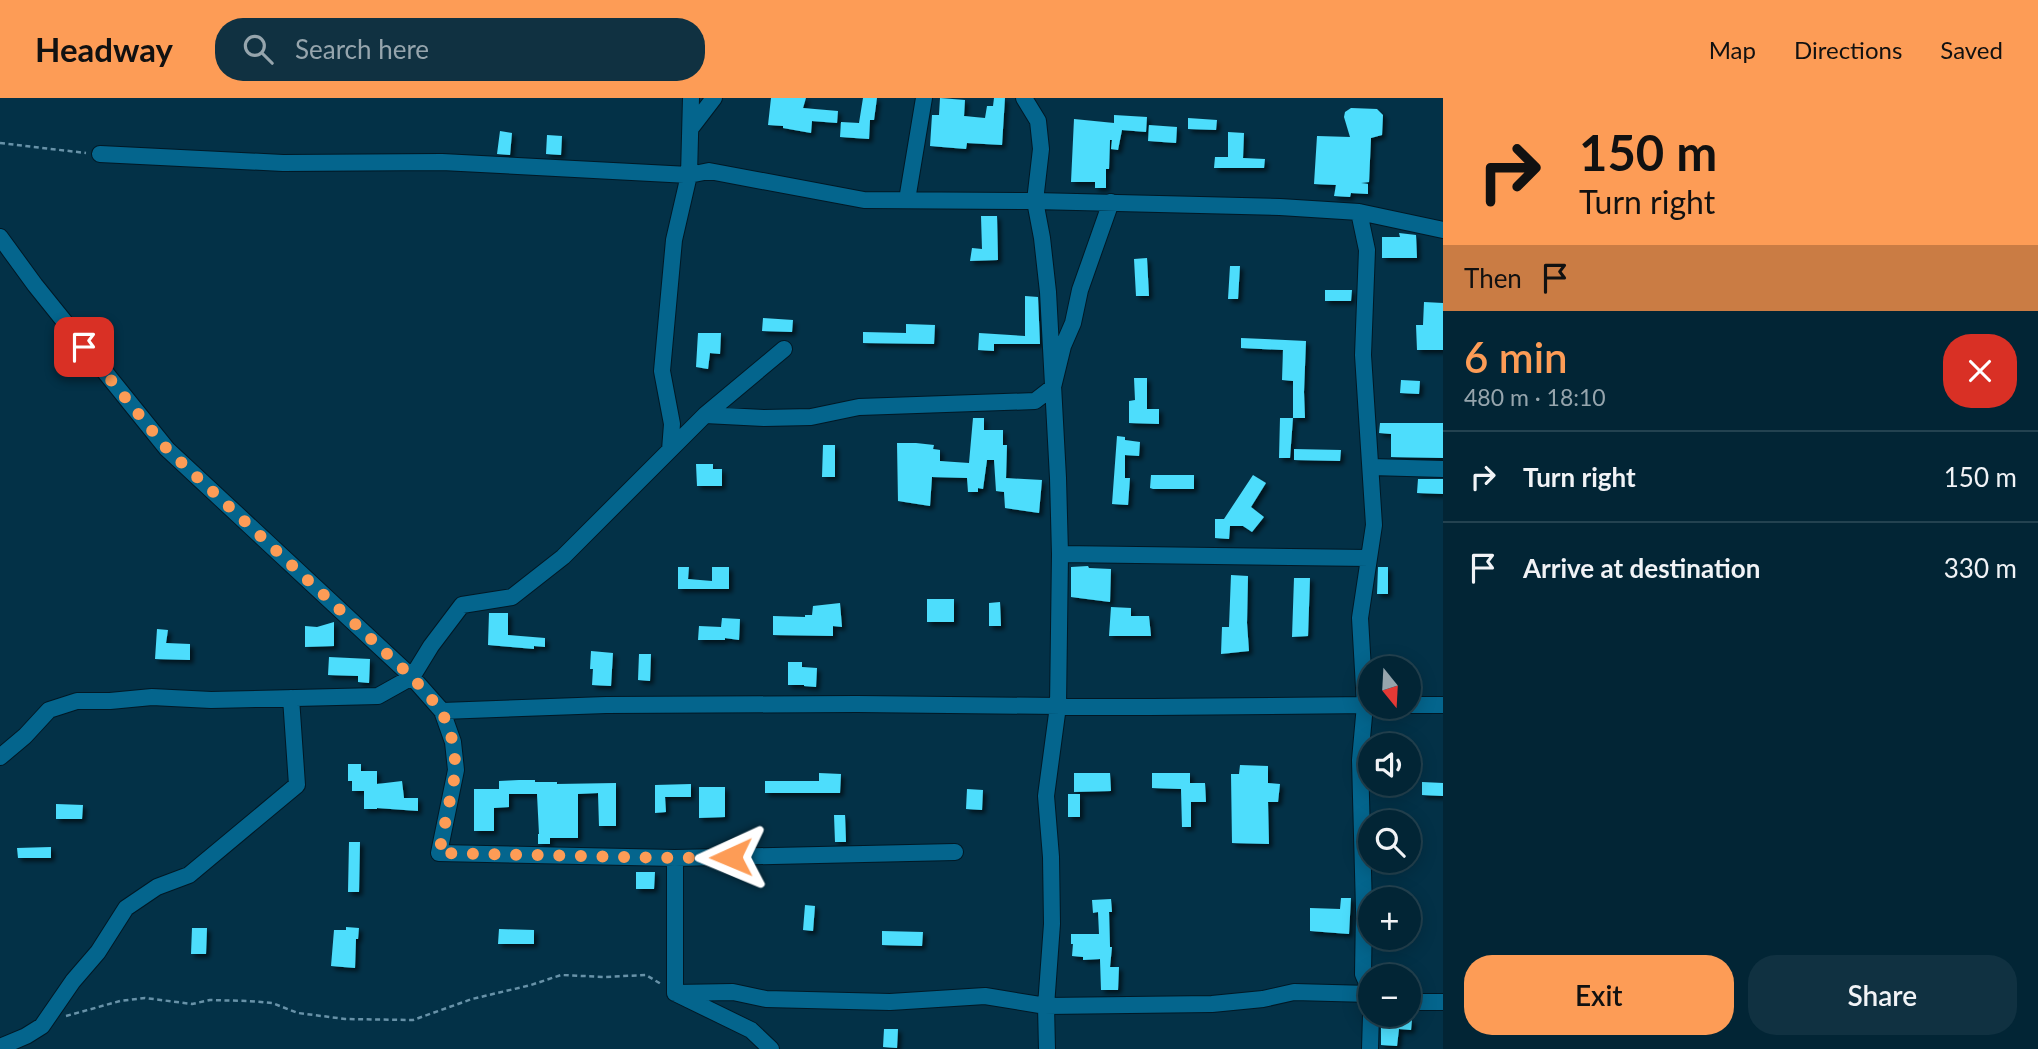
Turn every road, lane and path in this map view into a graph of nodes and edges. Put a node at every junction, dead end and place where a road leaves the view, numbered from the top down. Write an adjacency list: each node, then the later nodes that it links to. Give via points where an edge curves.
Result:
1 (691, 98): 5 (street)
2 (714, 98): 5 (street)
3 (924, 98): 9 (street)
4 (1024, 98): 10 (street, via 1038,121 1041,149)
5 (691, 128): 8 (street)
6 (0, 143): 7 (path)
7 (100, 155): 8 (street, via 283,163 442,162)
8 (689, 175): 9 (street, via 709,171 864,200); 18 (street, via 674,240 664,337 662,371 672,424)
9 (907, 200): 10 (street)
10 (1035, 201): 11 (street); 16 (street, via 1048,292)
11 (1111, 202): 12 (street); 16 (street)
12 (1359, 212): 13 (street); 19 (street, via 1367,250 1363,355)
13 (1443, 230)
14 (0, 237): 24 (street, via 167,449)
15 (784, 349): 17 (street)
16 (1053, 387): 17 (street, via 1035,401 859,407 811,417); 21 (street)
17 (705, 415): 18 (street)
18 (670, 450): 24 (street, via 563,557 513,597 462,605)
19 (1371, 467): 20 (street); 22 (street, via 1374,525)
20 (1443, 469)
21 (1060, 554): 22 (street); 29 (street)
22 (1369, 558): 23 (street, via 1360,618)
23 (1363, 656)
24 (412, 677): 25 (street, via 378,696); 30 (street)
25 (291, 698): 32 (street, via 77,701 49,710); 43 (street, via 297,785 189,875 157,887 126,908 42,1026)
26 (1358, 705): 29 (street)
27 (1421, 705): 28 (street)
28 (1443, 705)
29 (1058, 706): 30 (street, via 606,705); 40 (street, via 1046,796 1052,910)
30 (442, 711): 34 (street, via 453,742 456,770 439,853)
31 (1366, 719): 35 (street, via 1360,760)
32 (0, 757)
33 (955, 852): 34 (street)
34 (675, 858): 37 (street)
35 (1363, 964)
36 (1358, 992): 40 (street, via 1294,992 1212,1004)
37 (675, 993): 40 (street, via 890,1002 985,996); 41 (path, via 646,975 561,975 413,1020 345,1019 248,1001 192,1004 145,998); 44 (street, via 751,1030)
38 (1421, 1002): 39 (street)
39 (1443, 1002)
40 (1046, 1006): 45 (street)
41 (59, 1019)
42 (1371, 1027): 46 (street)
43 (0, 1047)
44 (771, 1049)
45 (1048, 1049)
46 (1370, 1049)

